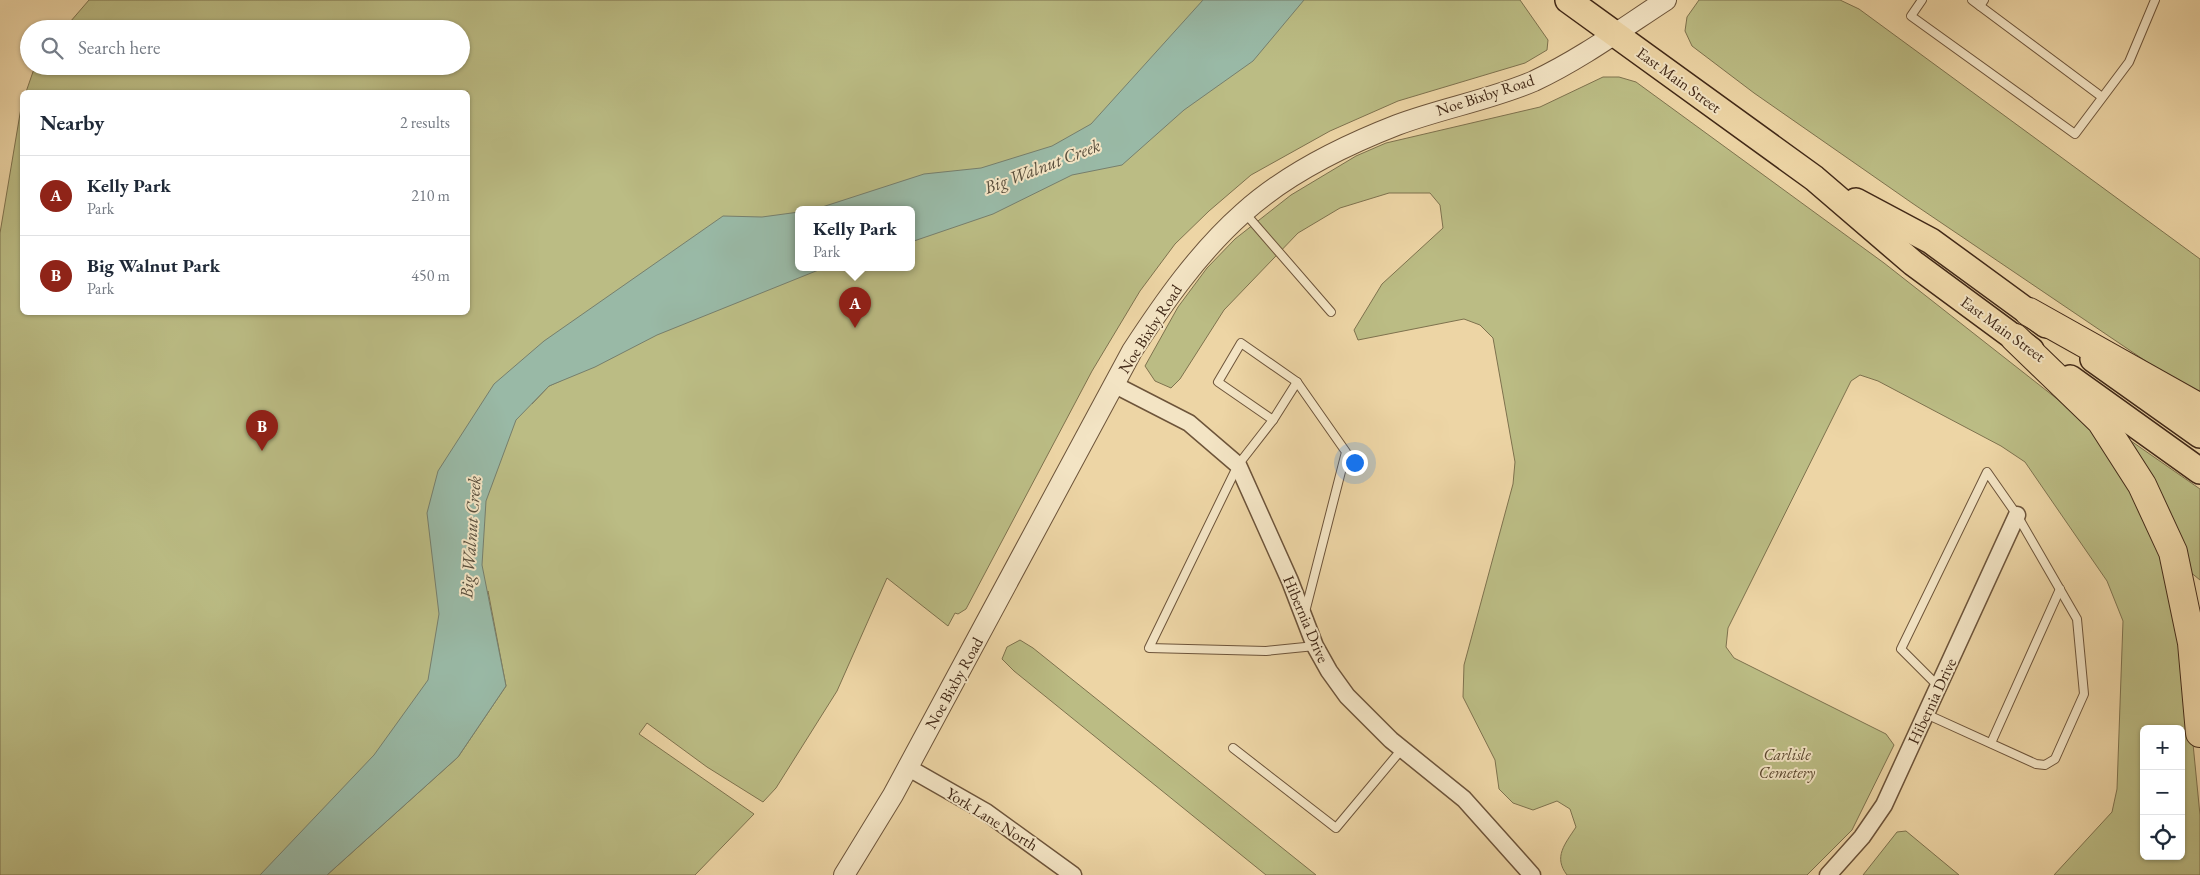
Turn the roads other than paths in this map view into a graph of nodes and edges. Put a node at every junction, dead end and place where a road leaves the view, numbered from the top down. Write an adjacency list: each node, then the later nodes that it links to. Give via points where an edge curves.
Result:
1 (1568, 0): 7 (main road, East Main Street)
2 (1666, 0): 7 (street, Noe Bixby Road)
3 (1922, 0): 8 (lane, via 1911,16 2075,134)
4 (1972, 0): 6 (lane)
5 (2153, 1): 8 (lane, via 2129,62)
6 (1982, 3): 8 (lane)
7 (1615, 34): 9 (main road, East Main Street); 10 (street, Noe Bixby Road, via 1533,81 1357,141 1298,174)
8 (2102, 97)
9 (1814, 178): 12 (main road, East Main Street, via 1931,241); 13 (main road, East Main Street, via 1913,263)
10 (1244, 212): 11 (lane); 15 (street, Noe Bixby Road, via 1178,284 1153,318)
11 (1331, 312)
12 (2029, 312): 16 (highway); 18 (main road, East Main Street)
13 (2015, 338): 20 (main road, East Main Street); 27 (highway, via 2102,421 2142,485 2173,552 2192,643)
14 (1297, 382): 17 (lane); 17 (lane, via 1241,343 1218,382); 23 (lane, via 1346,452)
15 (1115, 385): 19 (street, Hibernia Drive, via 1189,423); 31 (street, Noe Bixby Road)
16 (2200, 408)
17 (1273, 420): 19 (lane)
18 (2200, 435)
19 (1238, 465): 23 (street, Hibernia Drive); 24 (lane, via 1149,648 1266,651)
20 (2200, 471)
21 (2017, 515): 22 (lane); 25 (street, Hibernia Drive); 25 (lane, via 1987,472 1901,649)
22 (2060, 589): 28 (lane); 28 (lane, via 2078,619 2084,694 2081,702 2055,759 2045,765)
23 (1304, 618): 24 (street, Hibernia Drive)
24 (1315, 646): 30 (street, Hibernia Drive, via 1347,696)
25 (1939, 687): 26 (street, Hibernia Drive)
26 (1926, 714): 28 (lane); 35 (street, Hibernia Drive, via 1884,805 1862,837)
27 (2200, 733)
28 (1991, 743)
29 (1233, 748): 30 (lane, via 1336,828)
30 (1402, 749): 34 (street, Hibernia Drive, via 1464,799)
31 (907, 767): 32 (street, Noe Bixby Road, via 876,826); 33 (street, York Lane North, via 986,812)
32 (844, 875)
33 (1073, 875)
34 (1532, 875)
35 (1828, 875)

